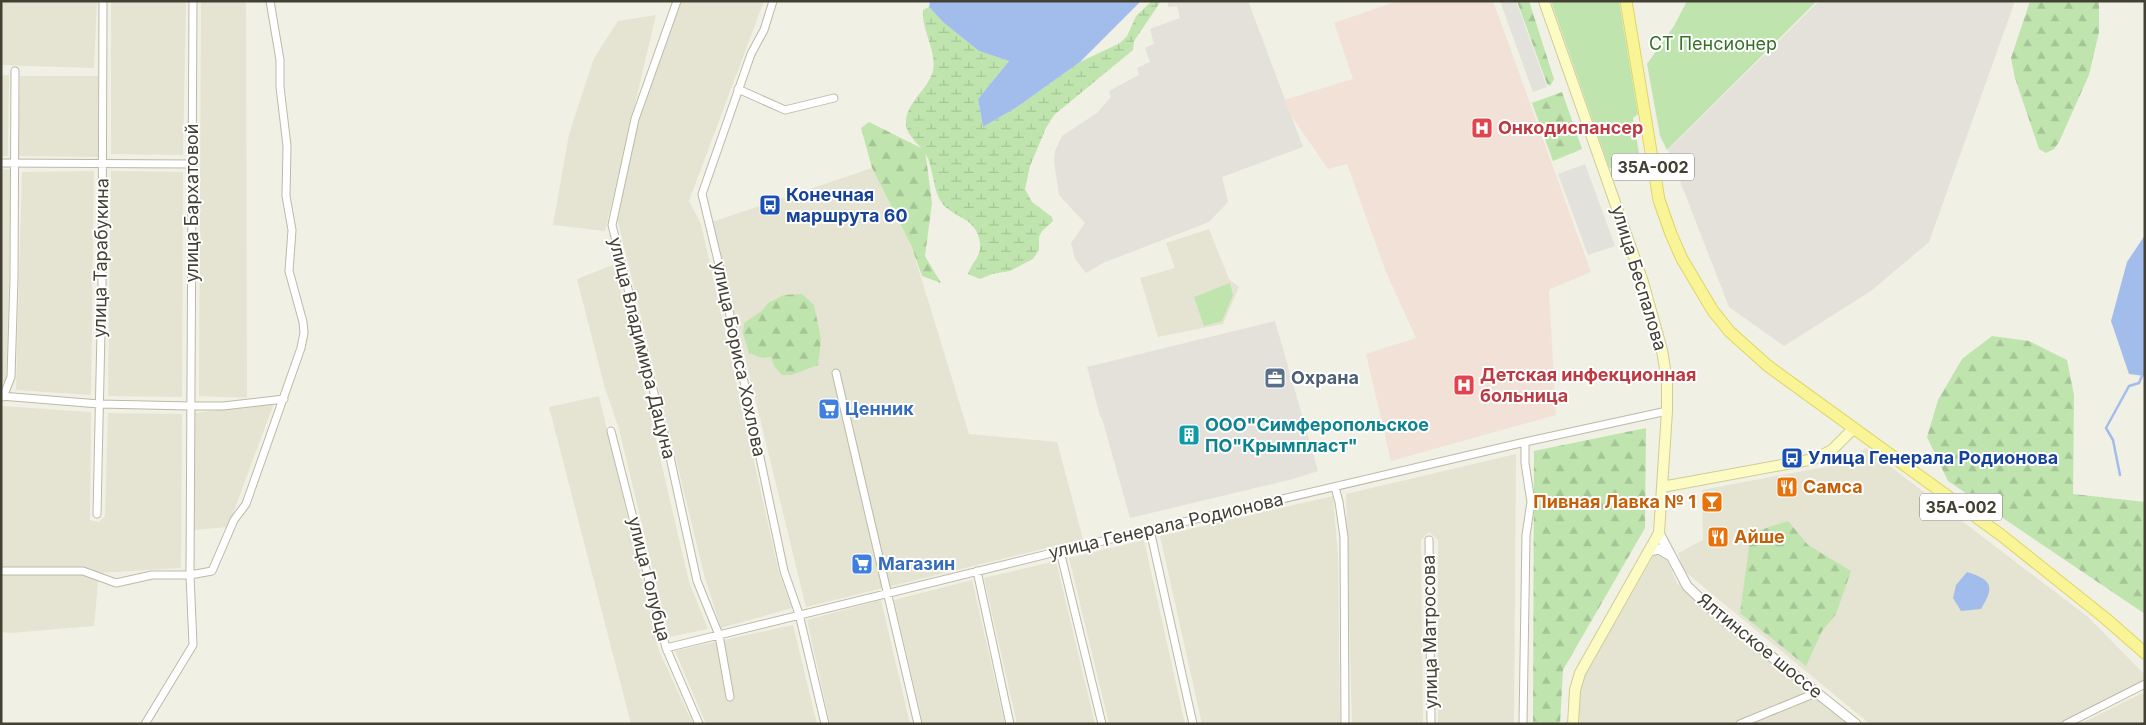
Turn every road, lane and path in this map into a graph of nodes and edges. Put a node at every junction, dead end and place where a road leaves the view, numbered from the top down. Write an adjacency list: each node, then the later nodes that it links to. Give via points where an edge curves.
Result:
1 (103, 1): 12 (street, улица Тарабукина)
2 (194, 1): 14 (street, улица Бархатовой)
3 (270, 1): 17 (street, via 280,60 287,146 286,196 292,230 289,271 304,333)
4 (677, 1): 38 (street, улица Владимира Дацуна, via 635,119 612,225 670,457 697,581)
5 (773, 1): 9 (street, улица Бориса Хохлова)
6 (1544, 1): 20 (main road, улица Беспалова, via 1643,282 1663,356)
7 (1626, 1): 21 (main road, 35А-002, via 1658,194 1682,259 1704,298 1730,332 1768,366)
8 (14, 71): 13 (street)
9 (738, 89): 10 (street, via 785,110); 37 (street, улица Бориса Хохлова, via 702,194 784,571)
10 (834, 98)
11 (1, 163): 13 (street)
12 (102, 163): 13 (street); 14 (street); 18 (street, улица Тарабукина)
13 (14, 164): 16 (street, via 10,377)
14 (192, 164): 19 (street, улица Бархатовой)
15 (836, 373): 36 (street)
16 (2, 396): 18 (street)
17 (284, 399): 19 (street); 35 (street, via 246,504 234,520 212,571)
18 (99, 404): 19 (street); 26 (street, улица Тарабукина)
19 (190, 406): 35 (street, улица Бархатовой)
20 (1667, 411): 23 (street, улица Генерала Родионова); 25 (main road, улица Беспалова)
21 (1853, 429): 25 (main road, via 1832,450 1814,459); 40 (main road, 35А-002, via 2001,535)
22 (611, 431): 39 (street, улица Голубца)
23 (1526, 442): 24 (street, улица Генерала Родионова); 53 (street, via 1525,463 1531,502 1526,535)
24 (1335, 487): 27 (street, улица Генерала Родионова); 51 (street, via 1344,538)
25 (1662, 487): 28 (main road, улица Беспалова)
26 (96, 514)
27 (1150, 530): 30 (street, улица Генерала Родионова); 50 (street)
28 (1659, 533): 31 (main road, улица Беспалова); 32 (street, Ялтинское шоссе)
29 (1429, 540): 52 (street, улица Матросова)
30 (1060, 551): 34 (street, улица Генерала Родионова); 49 (street)
31 (1648, 551): 32 (street, via 1659,549); 54 (main road, улица Беспалова, via 1580,672)
32 (1671, 556): 42 (street, Ялтинское шоссе, via 1686,586)
33 (1, 571): 35 (street, via 83,571 116,583 152,575)
34 (977, 572): 36 (street, улица Генерала Родионова); 48 (street)
35 (190, 574): 44 (street, улица Бархатовой, via 194,645)
36 (887, 594): 37 (street, улица Генерала Родионова); 47 (street)
37 (799, 614): 38 (street, улица Генерала Родионова); 46 (street, улица Бориса Хохлова)
38 (719, 635): 39 (street, улица Генерала Родионова); 43 (street, улица Владимира Дацуна)
39 (666, 648): 45 (street, улица Голубца)
40 (2145, 654)
41 (2145, 684): 57 (street)
42 (1818, 692): 55 (street); 56 (street, Ялтинское шоссе)
43 (730, 697)
44 (145, 724)
45 (699, 724)
46 (824, 724)
47 (918, 724)
48 (1010, 724)
49 (1102, 724)
50 (1193, 724)
51 (1345, 724)
52 (1431, 724)
53 (1523, 724)
54 (1572, 724)
55 (1740, 724)
56 (1856, 724)
57 (2066, 724)

